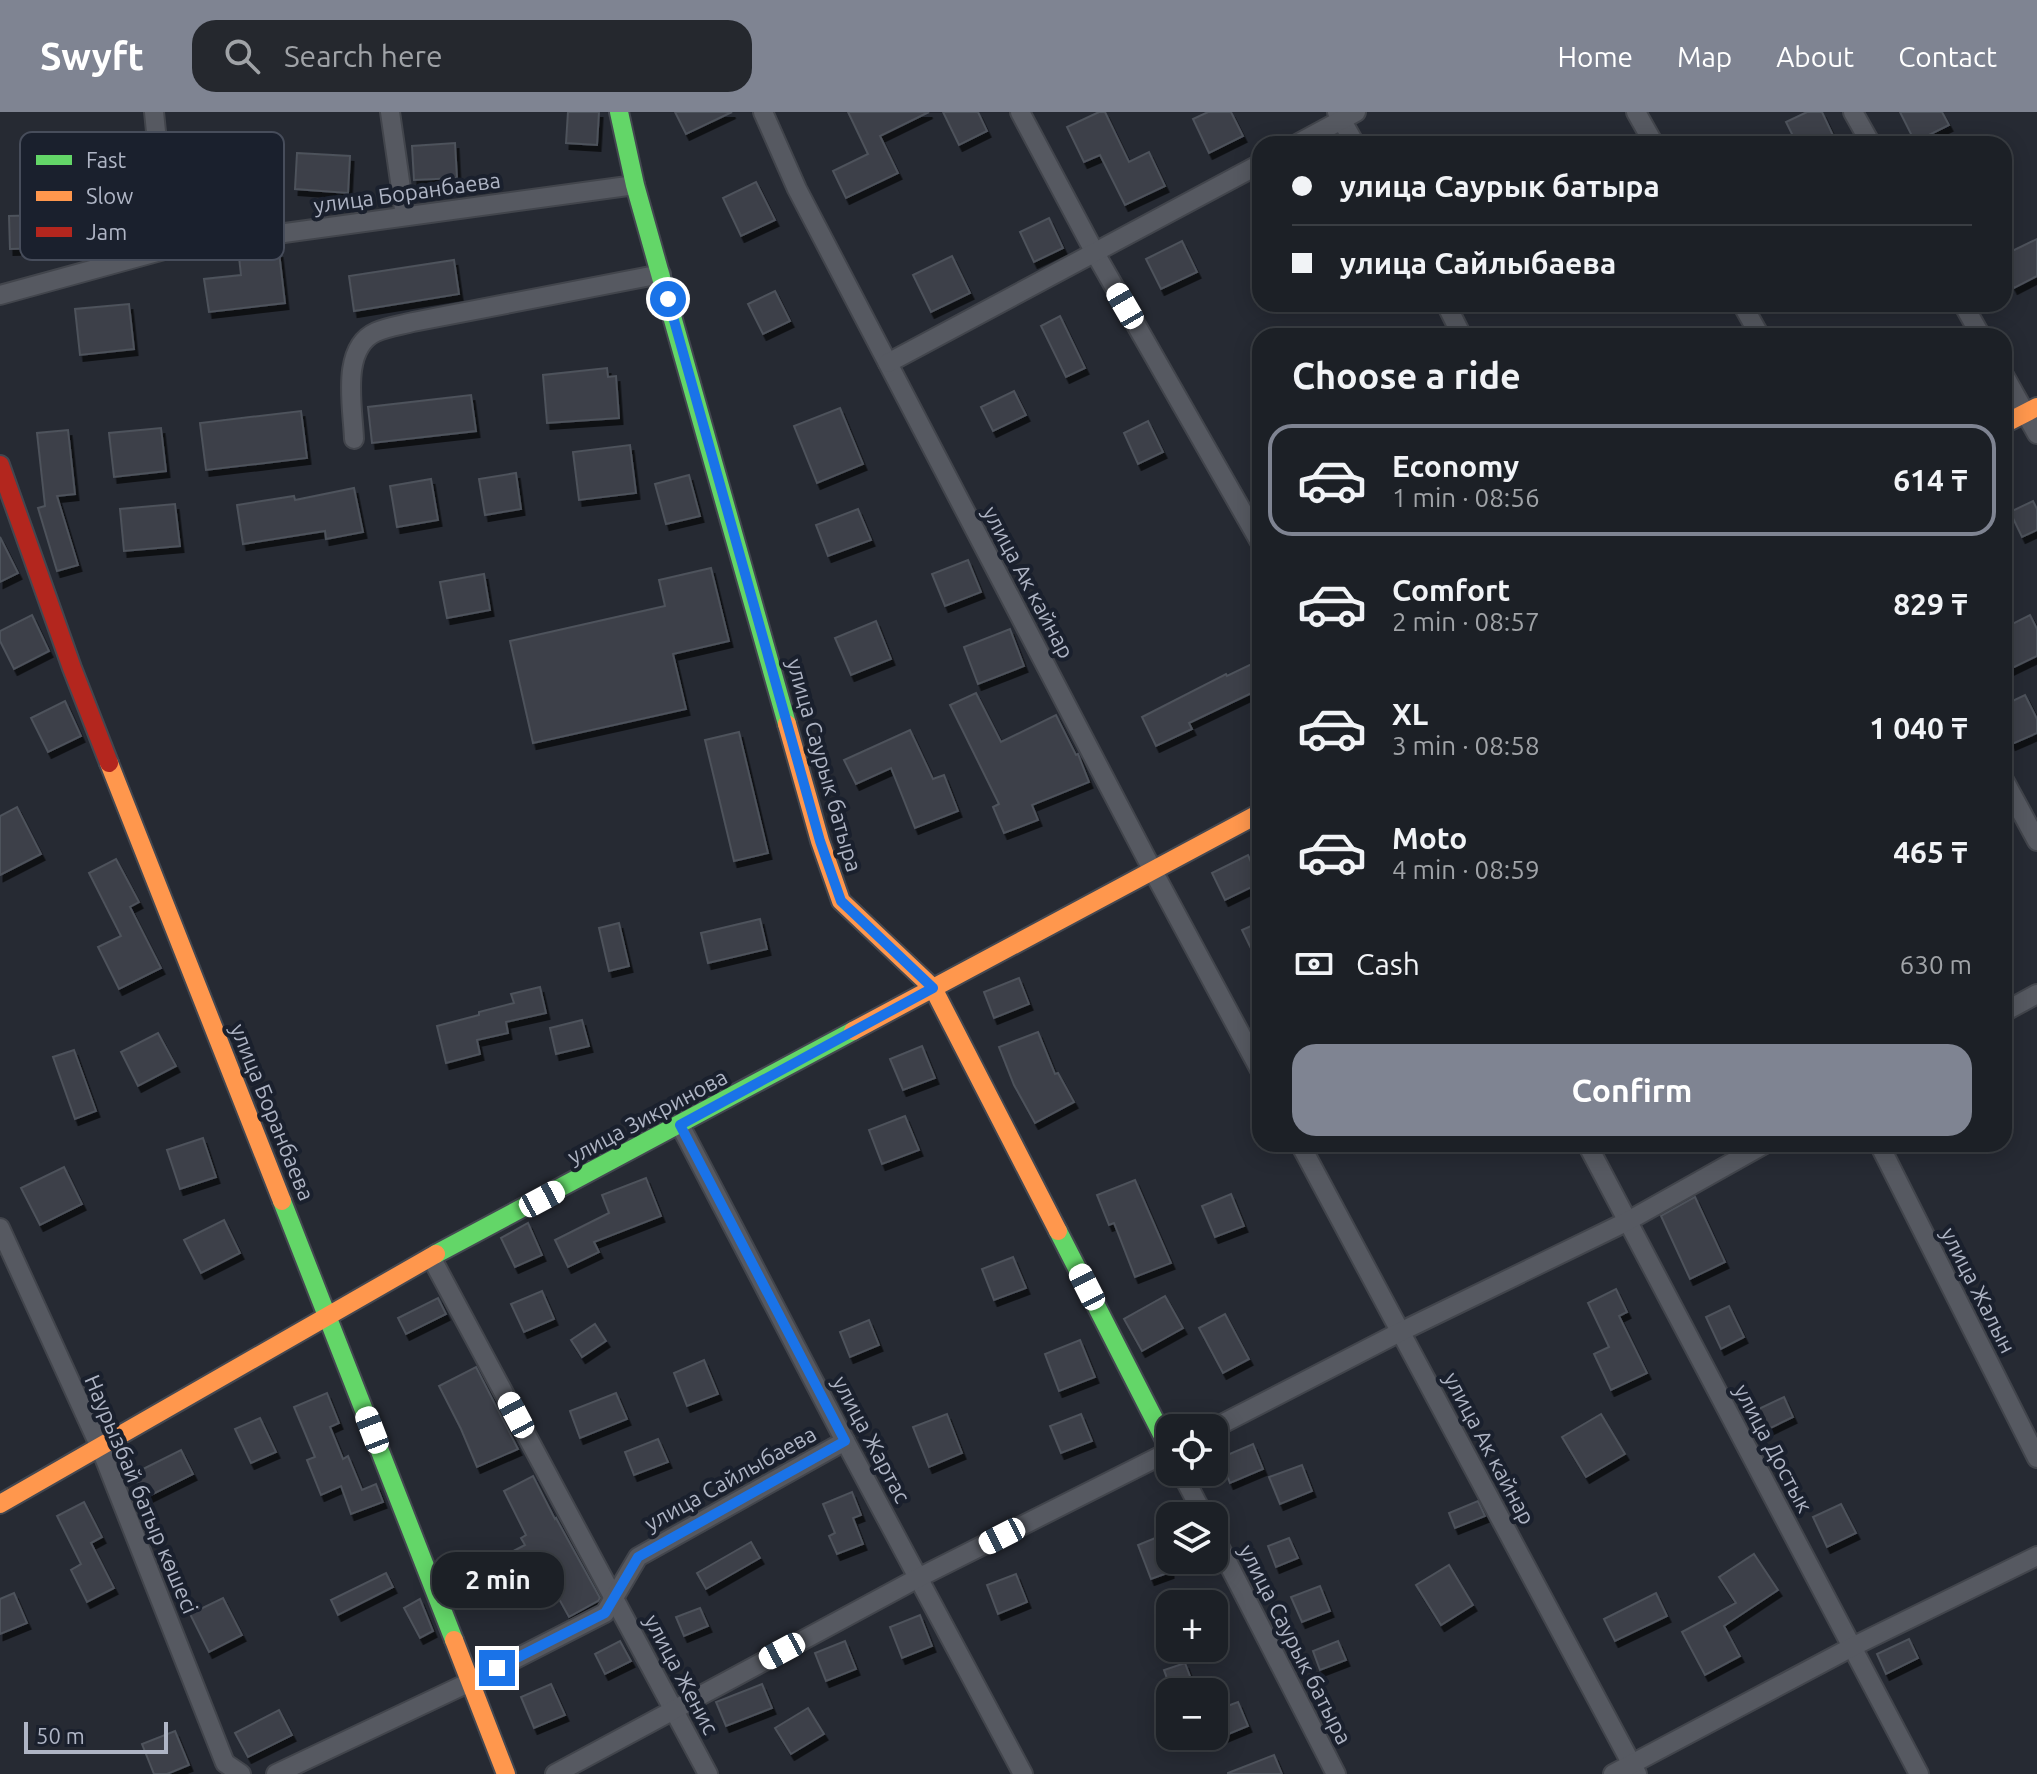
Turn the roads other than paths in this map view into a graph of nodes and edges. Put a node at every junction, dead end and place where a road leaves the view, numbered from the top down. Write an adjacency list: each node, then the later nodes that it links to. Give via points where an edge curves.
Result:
1 (154, 112): 9 (street)
2 (390, 112): 16 (street)
3 (619, 112): 15 (street, улица Саурык батыра)
4 (763, 112): 22 (street, улица Ак кайнар)
5 (1020, 112): 18 (street)
6 (1636, 112): 12 (street)
7 (1853, 112): 13 (street)
8 (1345, 115): 10 (street); 11 (street)
9 (156, 132)
10 (1310, 136)
11 (1352, 136)
12 (1650, 136)
13 (1866, 136)
14 (1252, 168): 18 (street)
15 (635, 185): 16 (street, улица Боранбаева); 20 (street, улица Саурык батыра)
16 (405, 216): 17 (street, улица Боранбаева)
17 (284, 233)
18 (1095, 253): 22 (street); 29 (street)
19 (128, 260): 21 (street, улица Боранбаева)
20 (661, 274): 27 (street, via 374,332 361,343 351,370); 34 (street, улица Саурык батыра, via 841,901)
21 (0, 295)
22 (888, 363): 33 (street, улица Ак кайнар)
23 (2012, 385): 24 (street)
24 (2031, 410): 25 (street); 26 (street)
25 (2012, 420)
26 (2037, 434)
27 (354, 439)
28 (0, 465): 46 (street, улица Боранбаева, via 72,668)
29 (1252, 528)
30 (2012, 795): 32 (street)
31 (1252, 817): 33 (street, улица Зикринова)
32 (2037, 841)
33 (1153, 871): 34 (street, улица Зикринова); 37 (street, улица Ак кайнар)
34 (933, 988): 38 (street, улица Зикринова); 49 (street, улица Саурык батыра)
35 (2037, 994): 36 (street)
36 (2012, 1008)
37 (1252, 1055)
38 (680, 1125): 45 (street, улица Зикринова); 50 (street, улица Жартас)
39 (1304, 1152): 47 (street, улица Ак кайнар)
40 (1591, 1152): 43 (street, улица Достык)
41 (1751, 1152): 43 (street)
42 (1883, 1152): 53 (street, улица Жалын)
43 (1628, 1221): 47 (street); 59 (street, улица Достык)
44 (0, 1228): 51 (street, Наурызбай батыр көшесі)
45 (431, 1257): 46 (street, улица Зикринова); 58 (street, улица Женис)
46 (328, 1317): 51 (street, улица Зикринова); 60 (street, улица Боранбаева)
47 (1400, 1332): 48 (street); 62 (street, улица Ак кайнар)
48 (1228, 1421)
49 (1156, 1424)
50 (845, 1441): 57 (street, улица Жартас); 58 (street, улица Сайлыбаева, via 638,1557)
51 (100, 1447): 54 (street, улица Зикринова); 63 (street, Наурызбай батыр көшесі, via 225,1763)
52 (1156, 1458): 57 (street)
53 (2037, 1458)
54 (0, 1504)
55 (2037, 1556): 59 (street)
56 (1228, 1563): 69 (street, улица Саурык батыра)
57 (918, 1578): 61 (street); 68 (street, улица Жартас)
58 (614, 1598): 60 (street, улица Сайлыбаева, via 605,1613); 61 (street, улица Женис)
59 (1852, 1647): 62 (street); 71 (street, улица Достык)
60 (470, 1682): 64 (street, улица Сайлыбаева); 65 (street, улица Боранбаева)
61 (674, 1710): 66 (street); 67 (street, улица Женис)
62 (1635, 1769): 70 (street)
63 (241, 1774)
64 (276, 1774)
65 (506, 1774)
66 (555, 1774)
67 (708, 1774)
68 (1023, 1774)
69 (1336, 1774)
70 (1613, 1774)
71 (1919, 1774)

